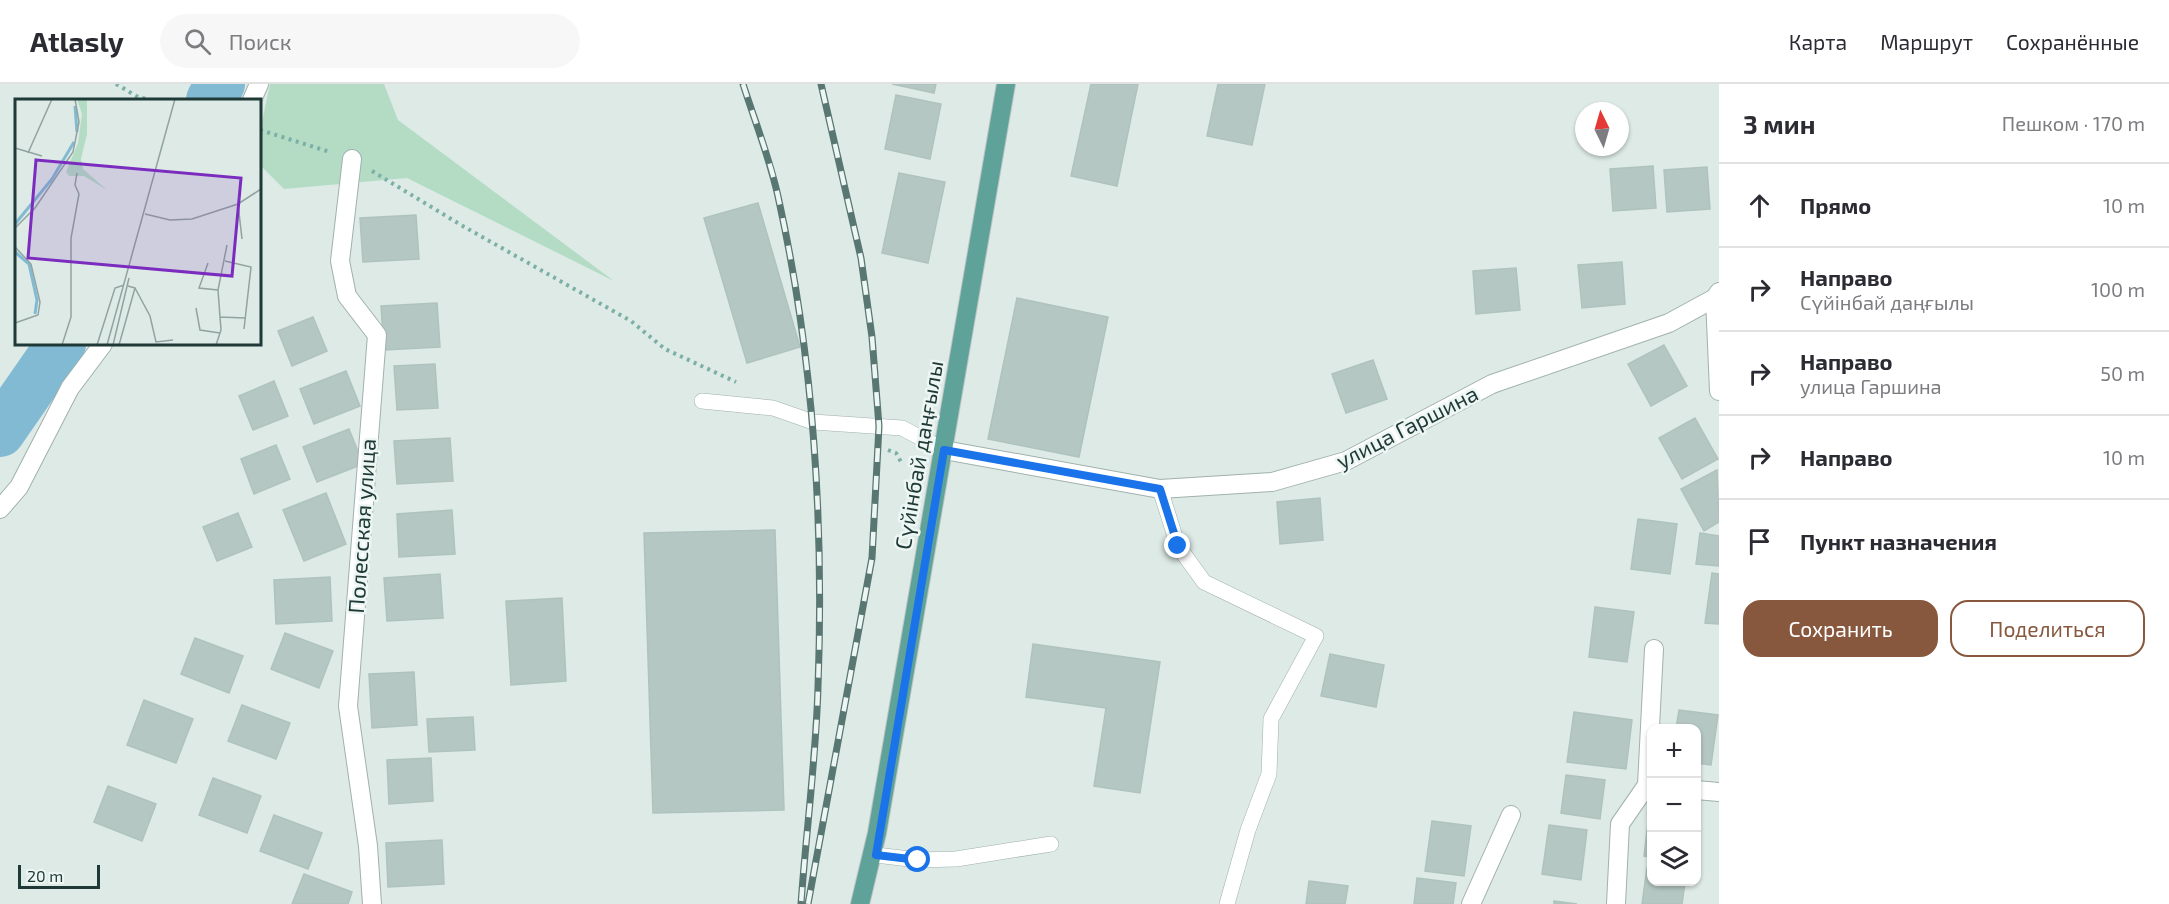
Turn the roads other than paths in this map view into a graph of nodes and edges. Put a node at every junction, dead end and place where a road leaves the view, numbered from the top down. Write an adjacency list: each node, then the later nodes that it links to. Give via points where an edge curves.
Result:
1 (260, 84): 3 (street)
2 (1006, 84): 9 (main road, Сүйінбай даңғылы)
3 (252, 99)
4 (352, 159): 21 (street, Полесская улица, via 340,261 347,296 377,335 348,706 368,846)
5 (1717, 295): 7 (street, улица Гаршина); 10 (street, улица Гаршина, via 1669,323 1492,384 1346,461 1272,482)
6 (102, 345): 11 (street, via 70,388 19,487)
7 (1719, 391)
8 (702, 401): 9 (lane, via 773,408 813,422 902,428)
9 (944, 450): 10 (street, улица Гаршина); 18 (main road, Сүйінбай даңғылы)
10 (1160, 489): 24 (lane, via 1178,546 1204,582 1316,636 1271,719 1269,774)
11 (0, 509)
12 (1654, 649): 13 (street)
13 (1649, 778)
14 (1647, 789): 26 (street, via 1620,824)
15 (1701, 790): 16 (street)
16 (1719, 792)
17 (1511, 815): 25 (street)
18 (877, 833): 20 (main road, Сүйінбай даңғылы); 22 (main road, Сүйінбай даңғылы)
19 (1051, 844): 20 (lane, via 957,859)
20 (876, 855): 23 (main road, Сүйінбай даңғылы)
21 (372, 904)
22 (860, 904)
23 (871, 904)
24 (1227, 904)
25 (1471, 904)
26 (1616, 904)

